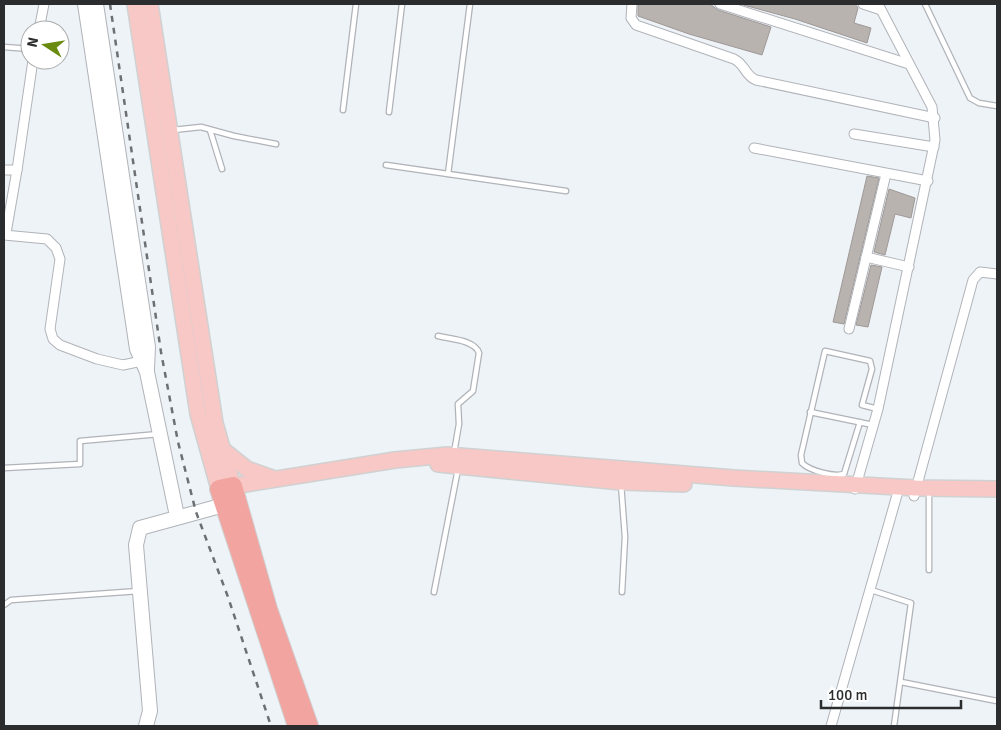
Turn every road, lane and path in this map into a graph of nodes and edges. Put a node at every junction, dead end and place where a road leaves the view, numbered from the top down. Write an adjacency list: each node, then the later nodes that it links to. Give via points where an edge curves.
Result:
1 (44, 4): 14 (street)
2 (85, 4): 43 (street, via 137,349)
3 (96, 4): 43 (street, via 148,347)
4 (135, 4): 57 (main road, via 198,414)
5 (150, 4): 23 (main road)
6 (356, 4): 20 (lane)
7 (402, 4): 21 (lane)
8 (470, 4): 33 (lane)
9 (632, 4): 22 (street, via 630,18 636,25 734,59 756,80)
10 (720, 4): 17 (street)
11 (864, 4): 13 (street)
12 (925, 4): 19 (lane, via 970,98 979,104)
13 (880, 7): 17 (street)
14 (40, 20)
15 (4, 47): 16 (lane)
16 (20, 48)
17 (909, 64): 22 (street)
18 (32, 70): 32 (street)
19 (997, 106)
20 (343, 110)
21 (389, 112)
22 (935, 118): 27 (street)
23 (169, 130): 24 (lane, via 197,127); 49 (main road, via 215,423)
24 (210, 130): 26 (lane); 30 (lane)
25 (854, 134): 27 (street)
26 (276, 144)
27 (934, 147): 35 (street)
28 (754, 148): 34 (street)
29 (386, 165): 33 (lane)
30 (222, 169)
31 (4, 170): 32 (street)
32 (17, 170): 37 (street)
33 (448, 174): 36 (lane)
34 (886, 174): 35 (street); 38 (street)
35 (928, 181): 39 (street)
36 (566, 191)
37 (5, 234): 43 (street, via 47,239 56,248 60,259 50,329 53,339 60,345 96,358)
38 (866, 257): 39 (street); 41 (street)
39 (909, 267): 44 (street)
40 (997, 274): 56 (street, via 980,272 973,280)
41 (849, 329)
42 (438, 336): 50 (lane, via 471,344 480,353 473,391 458,404)
43 (145, 367): 48 (street)
44 (878, 409): 45 (lane, via 862,405 872,369 870,361 828,350 822,357); 47 (street)
45 (810, 412): 46 (lane); 46 (lane, via 802,464 837,474 844,474 847,469)
46 (860, 422): 47 (lane)
47 (874, 425): 54 (street)
48 (160, 434): 51 (lane, via 80,441 80,464); 60 (street)
49 (222, 449): 52 (main road, via 247,469); 57 (main road)
50 (456, 465): 52 (main road, via 394,460); 53 (main road); 54 (main road); 57 (main road, via 430,464 360,472); 64 (lane)
51 (4, 468)
52 (276, 479): 57 (main road)
53 (621, 482): 54 (main road); 65 (lane, via 625,537)
54 (855, 487): 56 (main road); 58 (main road)
55 (997, 489): 56 (main road)
56 (920, 493): 58 (main road); 59 (main road); 61 (lane)
57 (227, 495): 60 (street); 70 (highway); 71 (highway)
58 (897, 495): 62 (street)
59 (997, 497)
60 (177, 516): 63 (street, via 140,528 136,545)
61 (929, 570)
62 (871, 590): 67 (lane, via 911,603); 72 (street)
63 (140, 591): 66 (lane, via 11,600); 69 (street, via 150,711)
64 (434, 592)
65 (622, 592)
66 (4, 605)
67 (902, 682): 68 (lane); 73 (lane)
68 (997, 701)
69 (146, 726)
70 (297, 726)
71 (309, 726)
72 (831, 726)
73 (894, 726)

